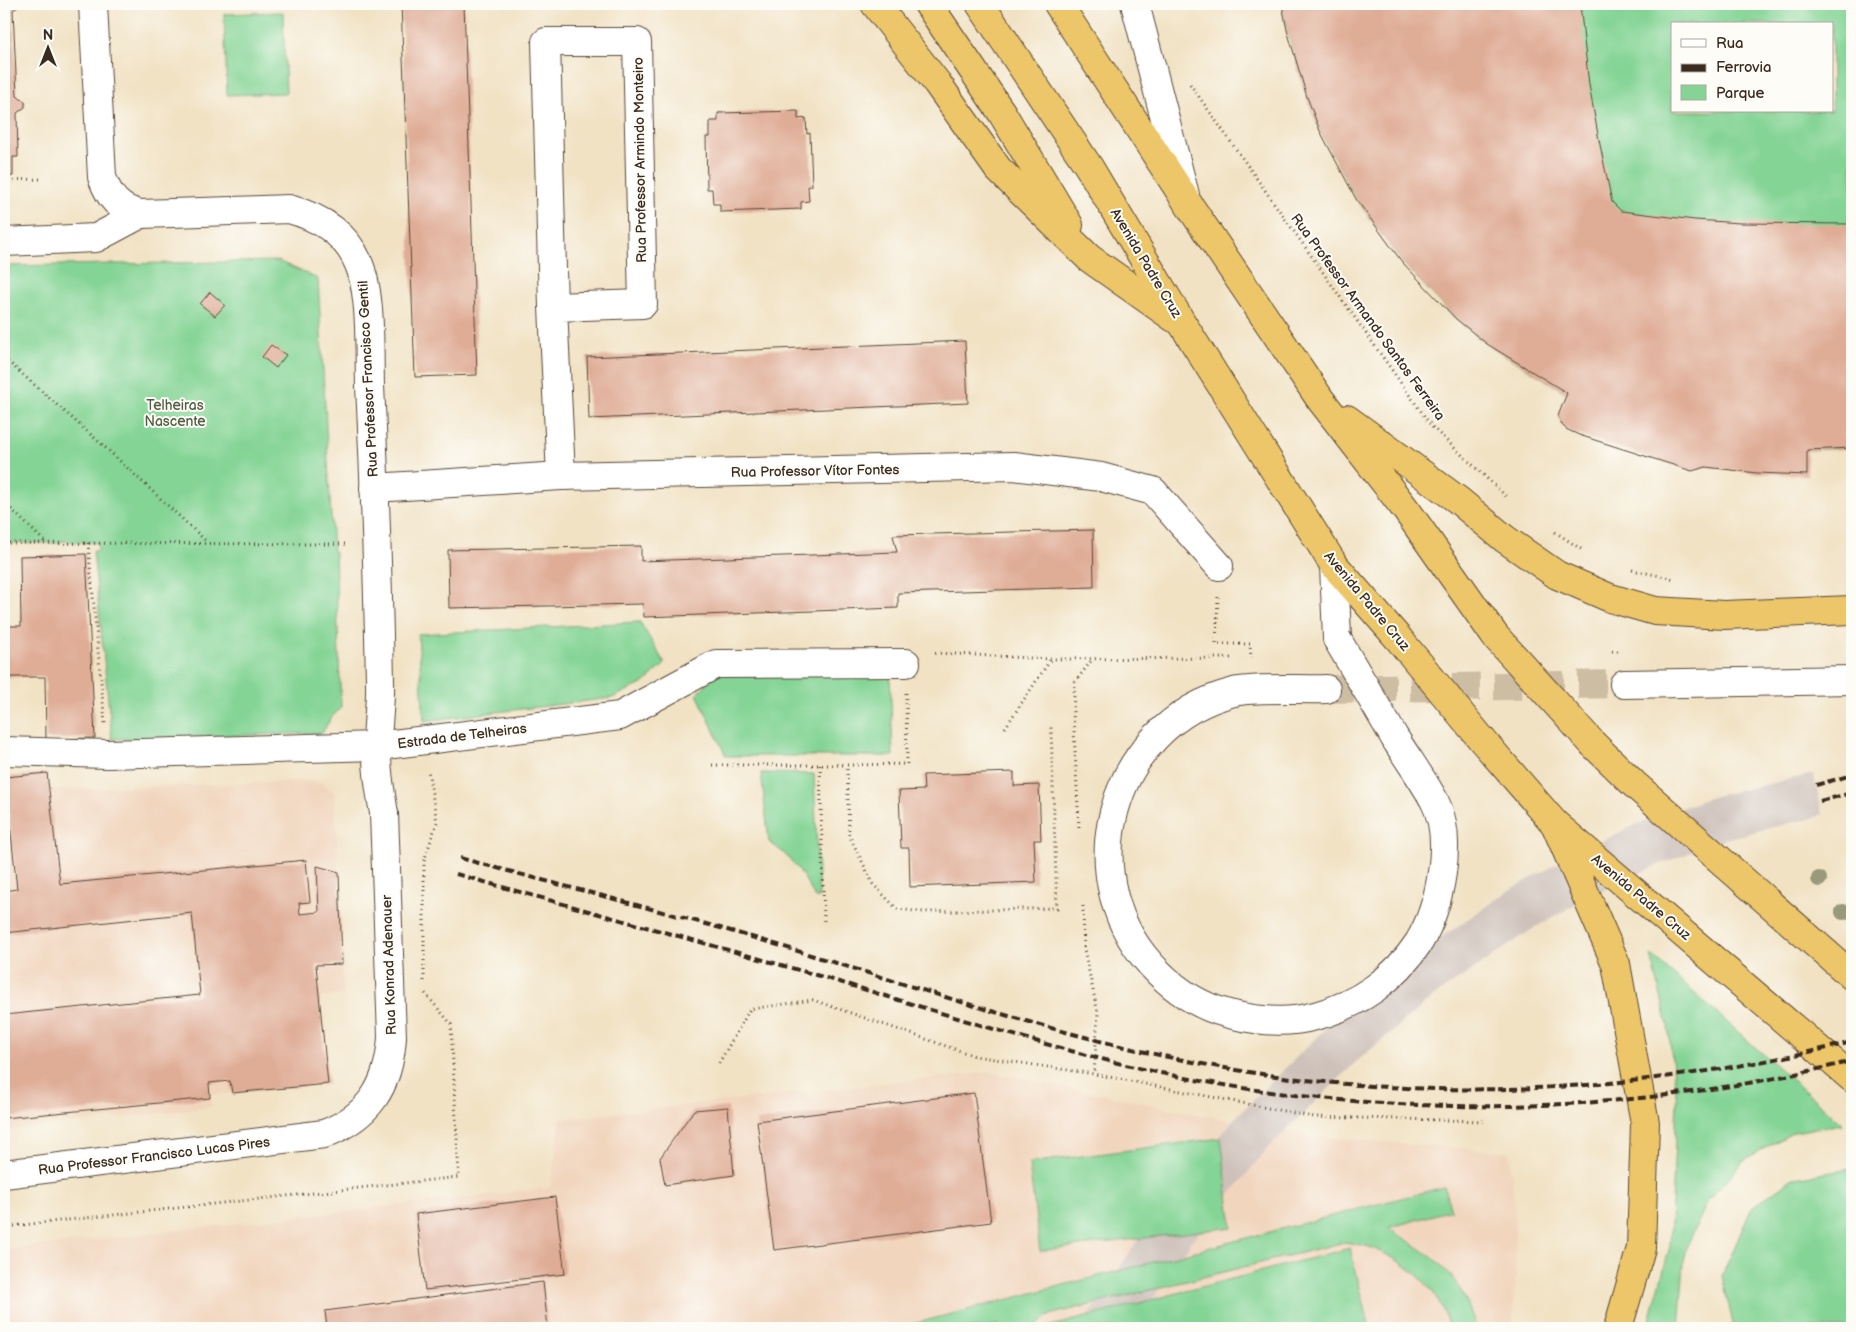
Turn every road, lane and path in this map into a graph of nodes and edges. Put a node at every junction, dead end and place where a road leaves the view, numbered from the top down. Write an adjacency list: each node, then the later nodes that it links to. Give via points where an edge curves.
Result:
1 (93, 4): 11 (street, Rua Professor Francisco Gentil, via 102,177 108,193 117,203 129,212)
2 (875, 4): 13 (highway, via 937,83 998,170)
3 (928, 4): 13 (highway, via 1002,113)
4 (980, 4): 15 (highway, Avenida Padre Cruz, via 1089,167)
5 (1058, 4): 10 (highway)
6 (1135, 4): 10 (street)
7 (1184, 76): 20 (path, Rua Professor Armando Santos Ferreira, via 1432,427)
8 (44, 179): 9 (path)
9 (4, 180)
10 (1187, 202): 17 (highway)
11 (141, 214): 12 (street, via 102,236); 19 (street, Rua Professor Francisco Gentil, via 289,209 323,222 350,246 364,280 367,301)
12 (4, 242)
13 (1089, 258): 15 (highway)
14 (553, 308): 14 (street, Rua Professor Armindo Monteiro, via 546,42 637,42 643,304); 18 (street, Rua Professor Armindo Monteiro)
15 (1182, 323): 29 (highway, Avenida Padre Cruz)
16 (4, 358): 24 (path)
17 (1320, 400): 33 (highway, via 1557,575 1610,598 1655,611 1724,615); 53 (highway, bridge, via 1407,511 1495,636 1594,745)
18 (561, 476): 19 (street, Rua Professor Vítor Fontes); 30 (street, Rua Professor Vítor Fontes, via 1014,466 1101,477 1153,491)
19 (374, 488): 27 (street, Rua Professor Francisco Gentil)
20 (1510, 500)
21 (4, 502): 25 (path)
22 (1548, 528): 28 (path)
23 (4, 542): 25 (path)
24 (208, 542): 26 (path); 27 (path)
25 (46, 543): 26 (path)
26 (88, 543): 47 (path)
27 (377, 544): 45 (street, Rua Professor Francisco Gentil, via 381,702)
28 (1586, 553)
29 (1334, 565): 41 (street, bridge, via 1337,639 1436,804 1444,860 1440,889 1432,916 1419,942 1381,984 1358,1000 1304,1019 1275,1021 1228,1014 1193,1000 1170,984 1149,964 1132,940 1111,888 1108,860 1116,803 1142,752 1162,731 1209,700 1237,692); 51 (highway, Avenida Padre Cruz, bridge)
30 (1219, 566): 35 (path, via 1216,644 1250,644)
31 (1630, 569): 32 (path)
32 (1678, 580)
33 (1852, 610)
34 (939, 653): 37 (path)
35 (1251, 658): 36 (path); 37 (path)
36 (1260, 658)
37 (1051, 659): 43 (path)
38 (906, 663): 44 (street, Estrada de Telheiras, via 716,664 620,716); 50 (path, via 907,764)
39 (1852, 680): 40 (street)
40 (1624, 684)
41 (1326, 689)
42 (1050, 727): 50 (path, via 1057,908 923,912 896,909 873,884 849,835)
43 (1004, 728)
44 (423, 741): 45 (street, Estrada de Telheiras); 59 (path, via 437,822 424,861 424,994 451,1024 459,1177)
45 (377, 746): 47 (street, Estrada de Telheiras); 57 (street, Rua Konrad Adenauer, via 378,783 384,814 390,1057 379,1091 368,1106 340,1128)
46 (4, 751): 47 (street, Estrada de Telheiras)
47 (108, 754)
48 (712, 765): 49 (path)
49 (820, 765): 50 (path); 52 (path)
50 (847, 765)
51 (1555, 824): 55 (highway, Avenida Padre Cruz); 60 (highway, via 1616,964 1646,1123 1641,1248)
52 (824, 923)
53 (1852, 976)
54 (720, 1063): 56 (path, via 750,1009 813,1000 975,1056 1094,1074 1314,1117)
55 (1852, 1078)
56 (1486, 1121)
57 (305, 1138): 58 (street, Rua Professor Francisco Lucas Pires)
58 (4, 1174)
59 (4, 1227)
60 (1618, 1328)

